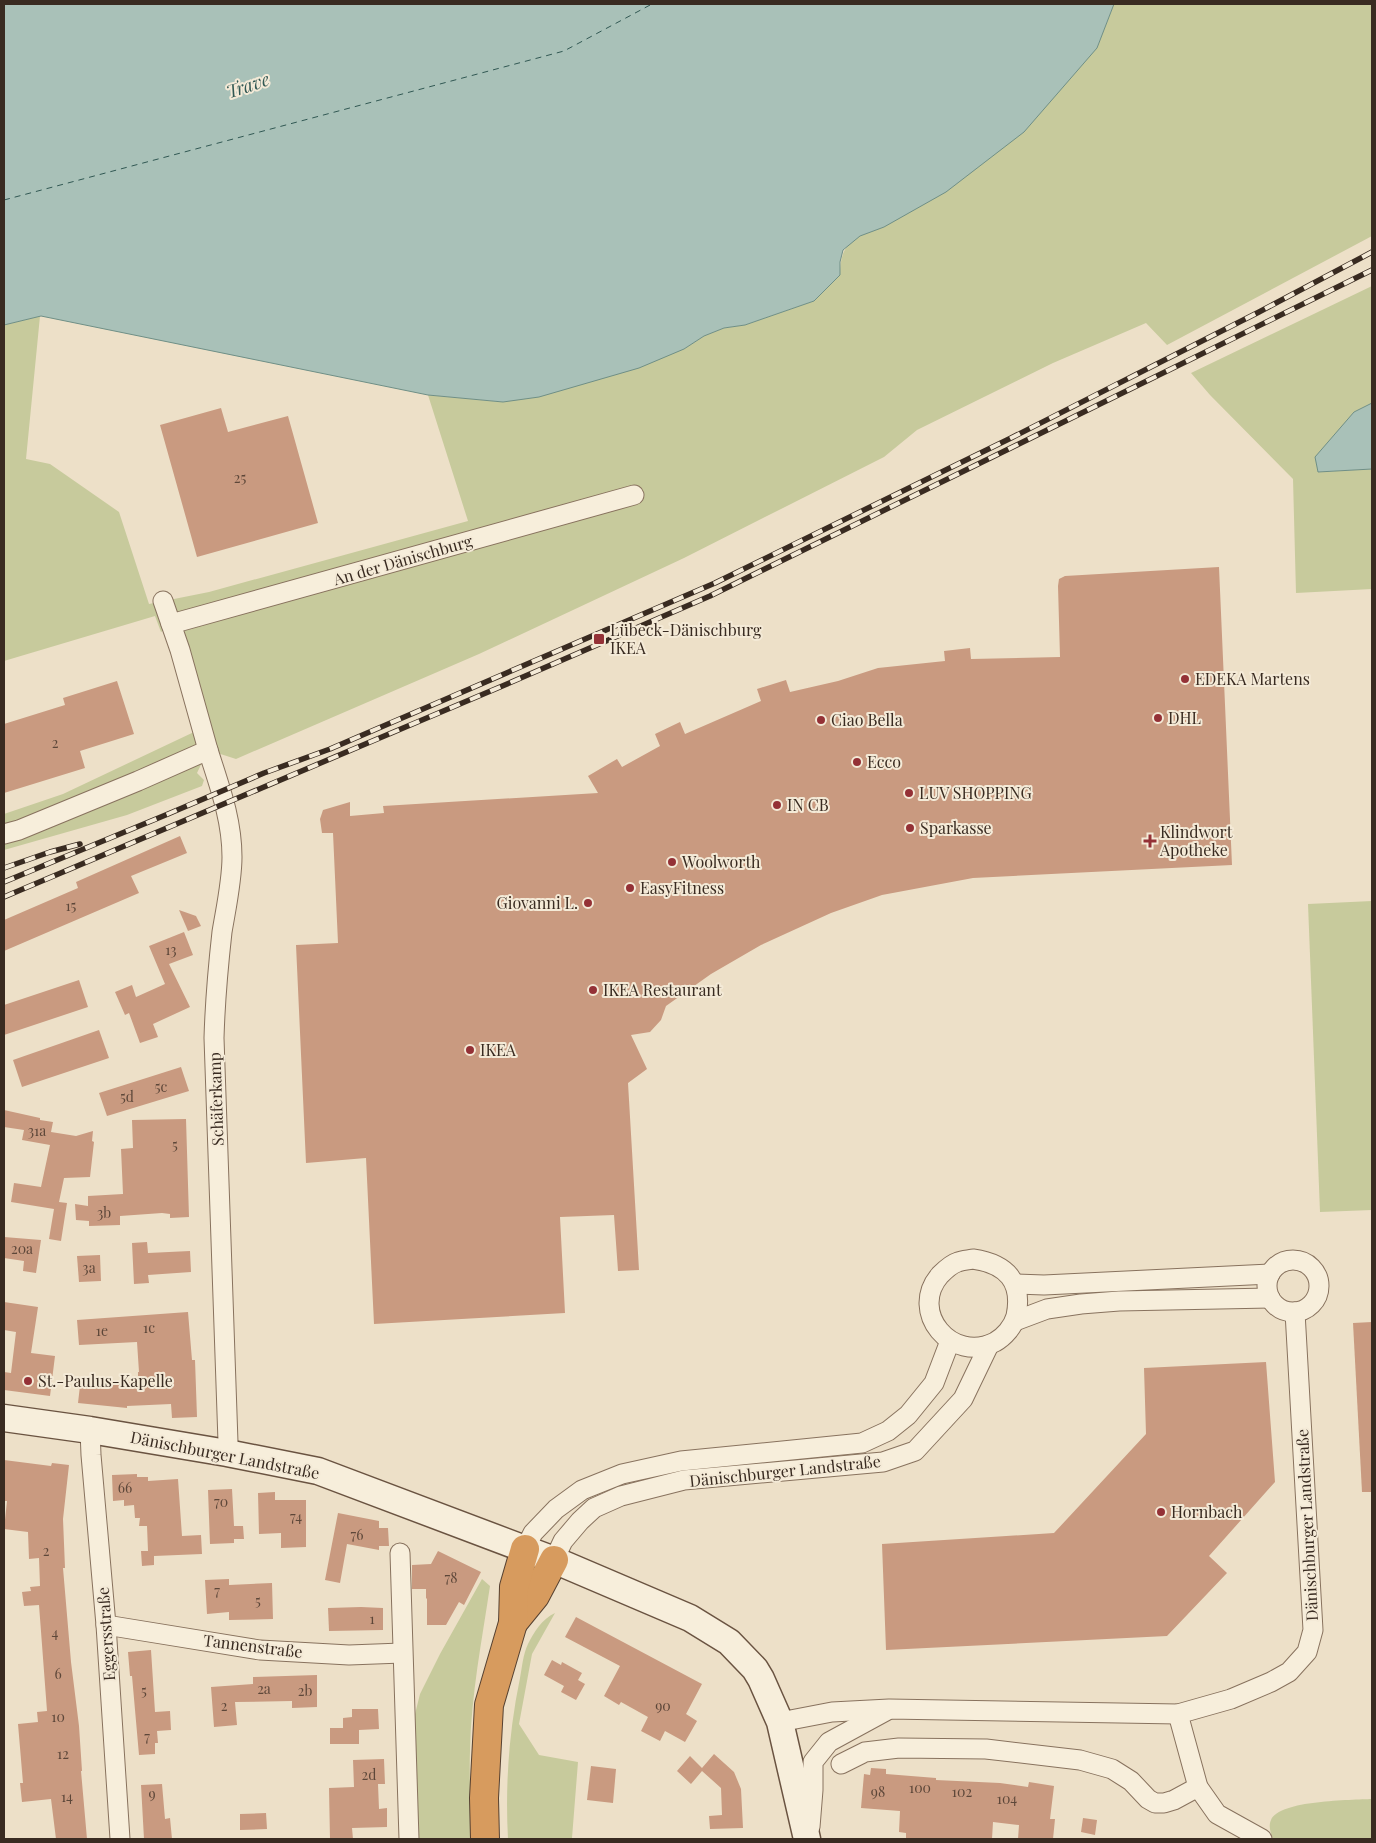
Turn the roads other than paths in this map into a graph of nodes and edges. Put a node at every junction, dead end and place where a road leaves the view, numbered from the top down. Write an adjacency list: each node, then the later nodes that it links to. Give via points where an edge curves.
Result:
1 (634, 495): 3 (street, An der Dänischburg)
2 (162, 601): 3 (street)
3 (171, 624): 4 (street)
4 (208, 750): 5 (street); 15 (street, Schäferkamp, via 225,804 232,858 215,997 214,1038)
5 (4, 834)
6 (1270, 1274): 7 (street); 8 (street, via 1267,1287); 9 (street, via 1282,1262 1295,1259 1316,1272 1318,1293 1306,1308)
7 (1016, 1284): 10 (street, via 1018,1305); 11 (street, via 989,1262 974,1259 947,1268 936,1280 929,1303 935,1326)
8 (1270, 1298): 9 (street, via 1276,1306); 10 (street, via 1080,1304 1047,1309)
9 (1295, 1312): 23 (street, Dänischburger Landstraße, via 1313,1630 1307,1652 1289,1672 1271,1682)
10 (1015, 1321): 12 (street, via 1008,1331)
11 (950, 1341): 12 (street, via 970,1348); 16 (street, Dänischburger Landstraße, via 934,1383 908,1415 888,1431 862,1443 681,1462 622,1474 582,1490 556,1509 533,1533)
12 (989, 1345): 18 (street, Dänischburger Landstraße, via 963,1399 915,1451 883,1462 684,1480 621,1496 594,1508 580,1520 563,1541)
13 (4, 1418): 14 (street, Dänischburger Landstraße)
14 (90, 1430): 15 (street, Dänischburger Landstraße); 20 (street, Eggersstraße)
15 (227, 1453): 16 (street, Dänischburger Landstraße, via 318,1471)
16 (525, 1550): 18 (street, Dänischburger Landstraße); 19 (highway, via 514,1587)
17 (400, 1553): 21 (street)
18 (554, 1560): 19 (highway, via 535,1596); 24 (street, Dänischburger Landstraße, via 690,1618 729,1642 755,1669)
19 (513, 1623): 29 (highway, via 489,1706)
20 (106, 1625): 21 (street, Tannenstraße, via 260,1650 349,1655); 27 (street, Eggersstraße)
21 (402, 1653): 28 (street)
22 (889, 1709): 23 (street, Dänischburger Landstraße); 24 (street, Dänischburger Landstraße, via 832,1712); 30 (street, Dänischburger Landstraße, via 829,1742 813,1762)
23 (1178, 1714): 26 (street)
24 (780, 1722): 30 (street, Dänischburger Landstraße)
25 (841, 1764): 26 (street, via 866,1752 899,1748 986,1749 1080,1760 1112,1769 1155,1803 1174,1800)
26 (1198, 1787): 31 (street, via 1217,1814)
27 (120, 1839)
28 (409, 1839)
29 (485, 1839)
30 (808, 1839)
31 (1262, 1839)

